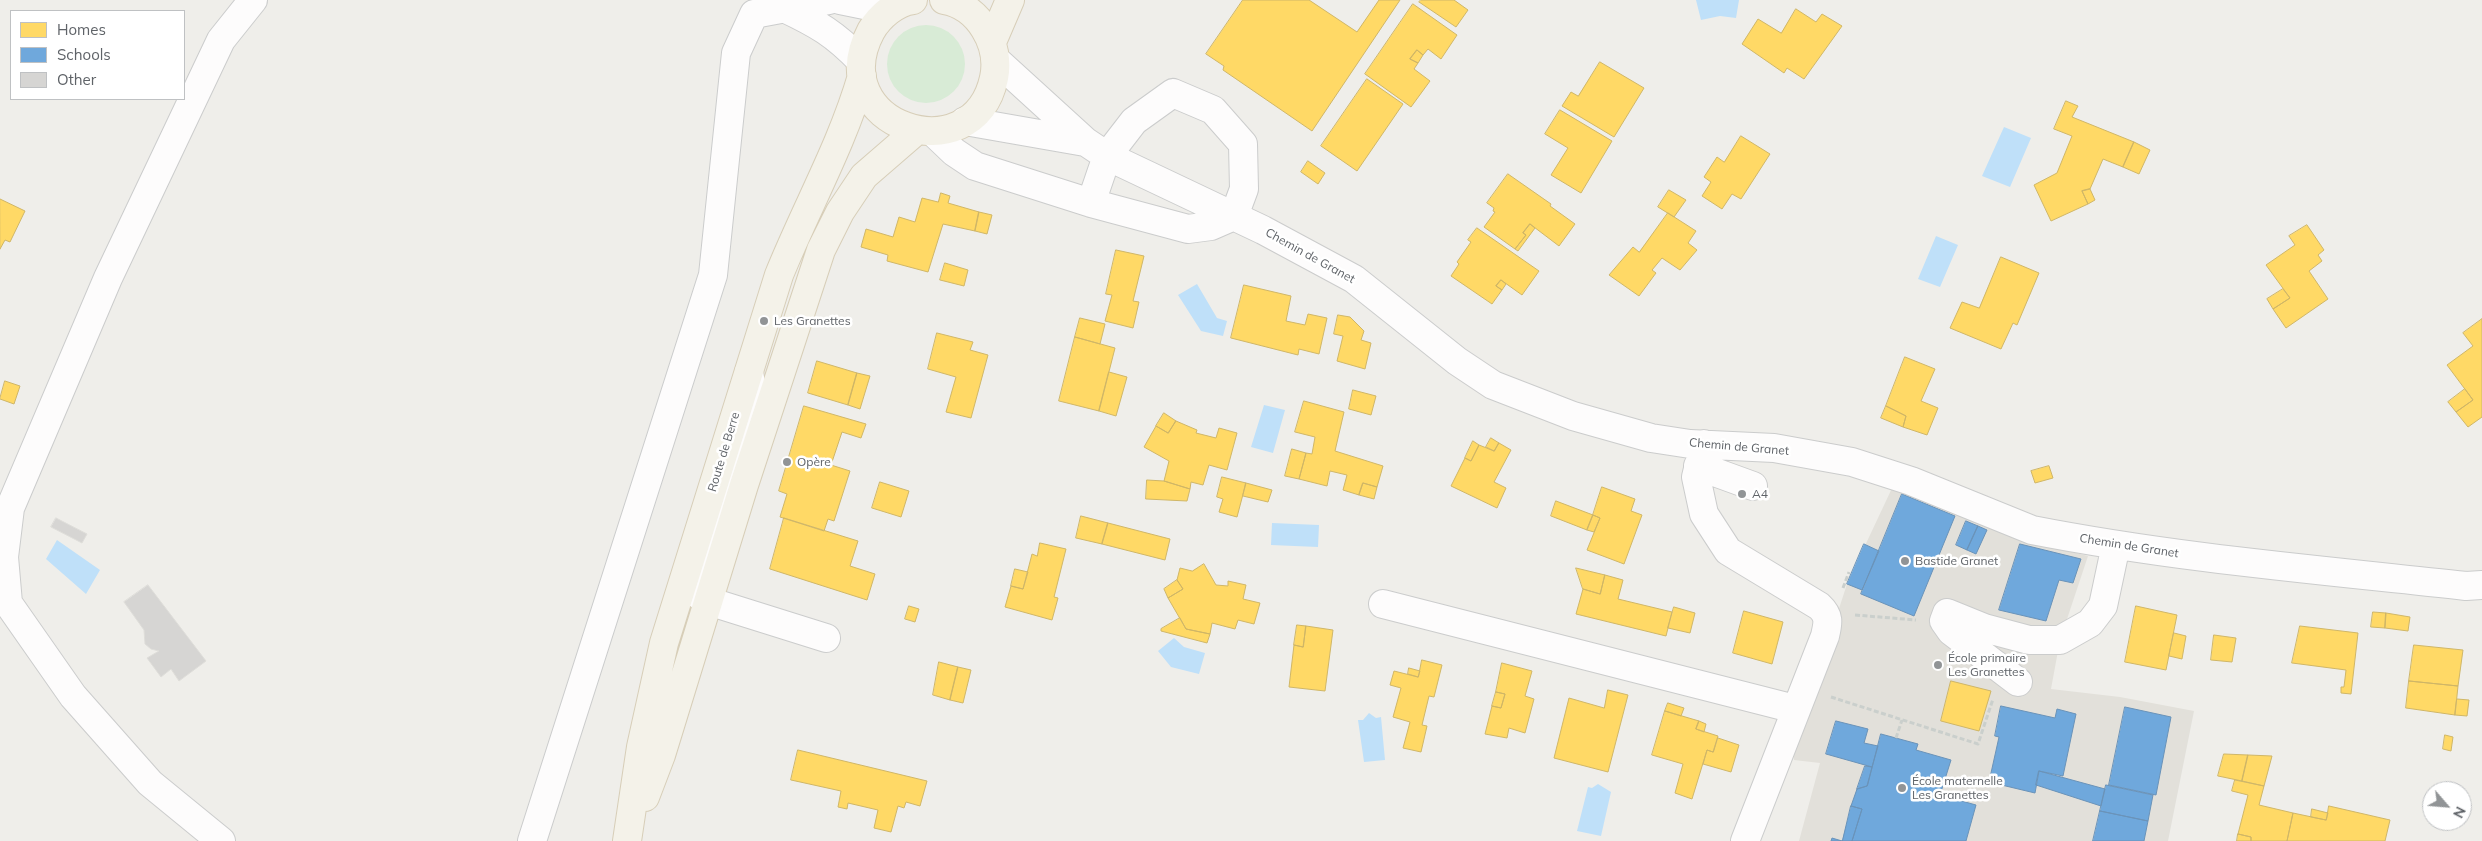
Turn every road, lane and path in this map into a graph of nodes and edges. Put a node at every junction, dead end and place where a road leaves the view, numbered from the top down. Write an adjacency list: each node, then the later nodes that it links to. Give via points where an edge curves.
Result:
1 (253, 0): 33 (street, via 221,40 108,278 10,508 4,557 8,603 74,696 150,783)
2 (830, 0): 7 (street)
3 (840, 0): 6 (street)
4 (944, 0): 8 (main road, via 968,10 982,24)
5 (1010, 0): 8 (main road)
6 (901, 5): 9 (main road, Route de Berre, via 875,24 866,42)
7 (767, 7): 9 (street, via 821,25 840,39); 34 (street, via 736,53 713,275)
8 (994, 51): 10 (main road, via 994,78 989,95 979,110); 12 (street, Chemin de Granet)
9 (862, 69): 11 (main road, via 867,92 881,112 900,126); 15 (main road, Route de Berre, via 850,119 802,218 779,275)
10 (965, 121): 11 (main road, via 950,129); 12 (street, Chemin de Granet)
11 (924, 131): 13 (street, via 976,166); 22 (main road, Route de Berre, via 864,176 840,212 821,250)
12 (1096, 149): 13 (street); 14 (street, Chemin de Granet); 14 (street, via 1173,93 1213,110 1243,144 1244,189)
13 (1091, 203): 14 (street, via 1188,229 1211,226)
14 (1234, 216): 16 (street, Chemin de Granet, via 1354,279 1457,361 1493,384 1573,416)
15 (749, 372): 22 (street, via 754,402 698,584 699,595); 35 (main road, Route de Berre, via 664,643 641,747)
16 (1701, 455): 17 (street); 18 (street, Chemin de Granet, via 1774,448 1852,462 1911,481 2032,530); 30 (street, via 1696,478 1704,514 1728,550 1826,612 1829,621 1825,636)
17 (1753, 486)
18 (2116, 544): 21 (street, Chemin de Granet, via 2456,585); 27 (street, via 2103,606 2090,623 2060,640 2029,640 1984,628 1947,613 1944,621 1951,631)
19 (1849, 572): 20 (path)
20 (1844, 585)
21 (2482, 585)
22 (708, 601): 26 (street); 35 (main road, Route de Berre, via 661,755)
23 (1383, 604): 30 (street)
24 (1851, 614): 25 (path)
25 (1903, 619)
26 (826, 638)
27 (2018, 682)
28 (1827, 696): 31 (path)
29 (1993, 699): 31 (path, via 1978,744)
30 (1795, 709): 36 (street)
31 (1902, 720): 32 (path)
32 (1896, 738)
33 (221, 841)
34 (532, 841)
35 (628, 841)
36 (1745, 841)

